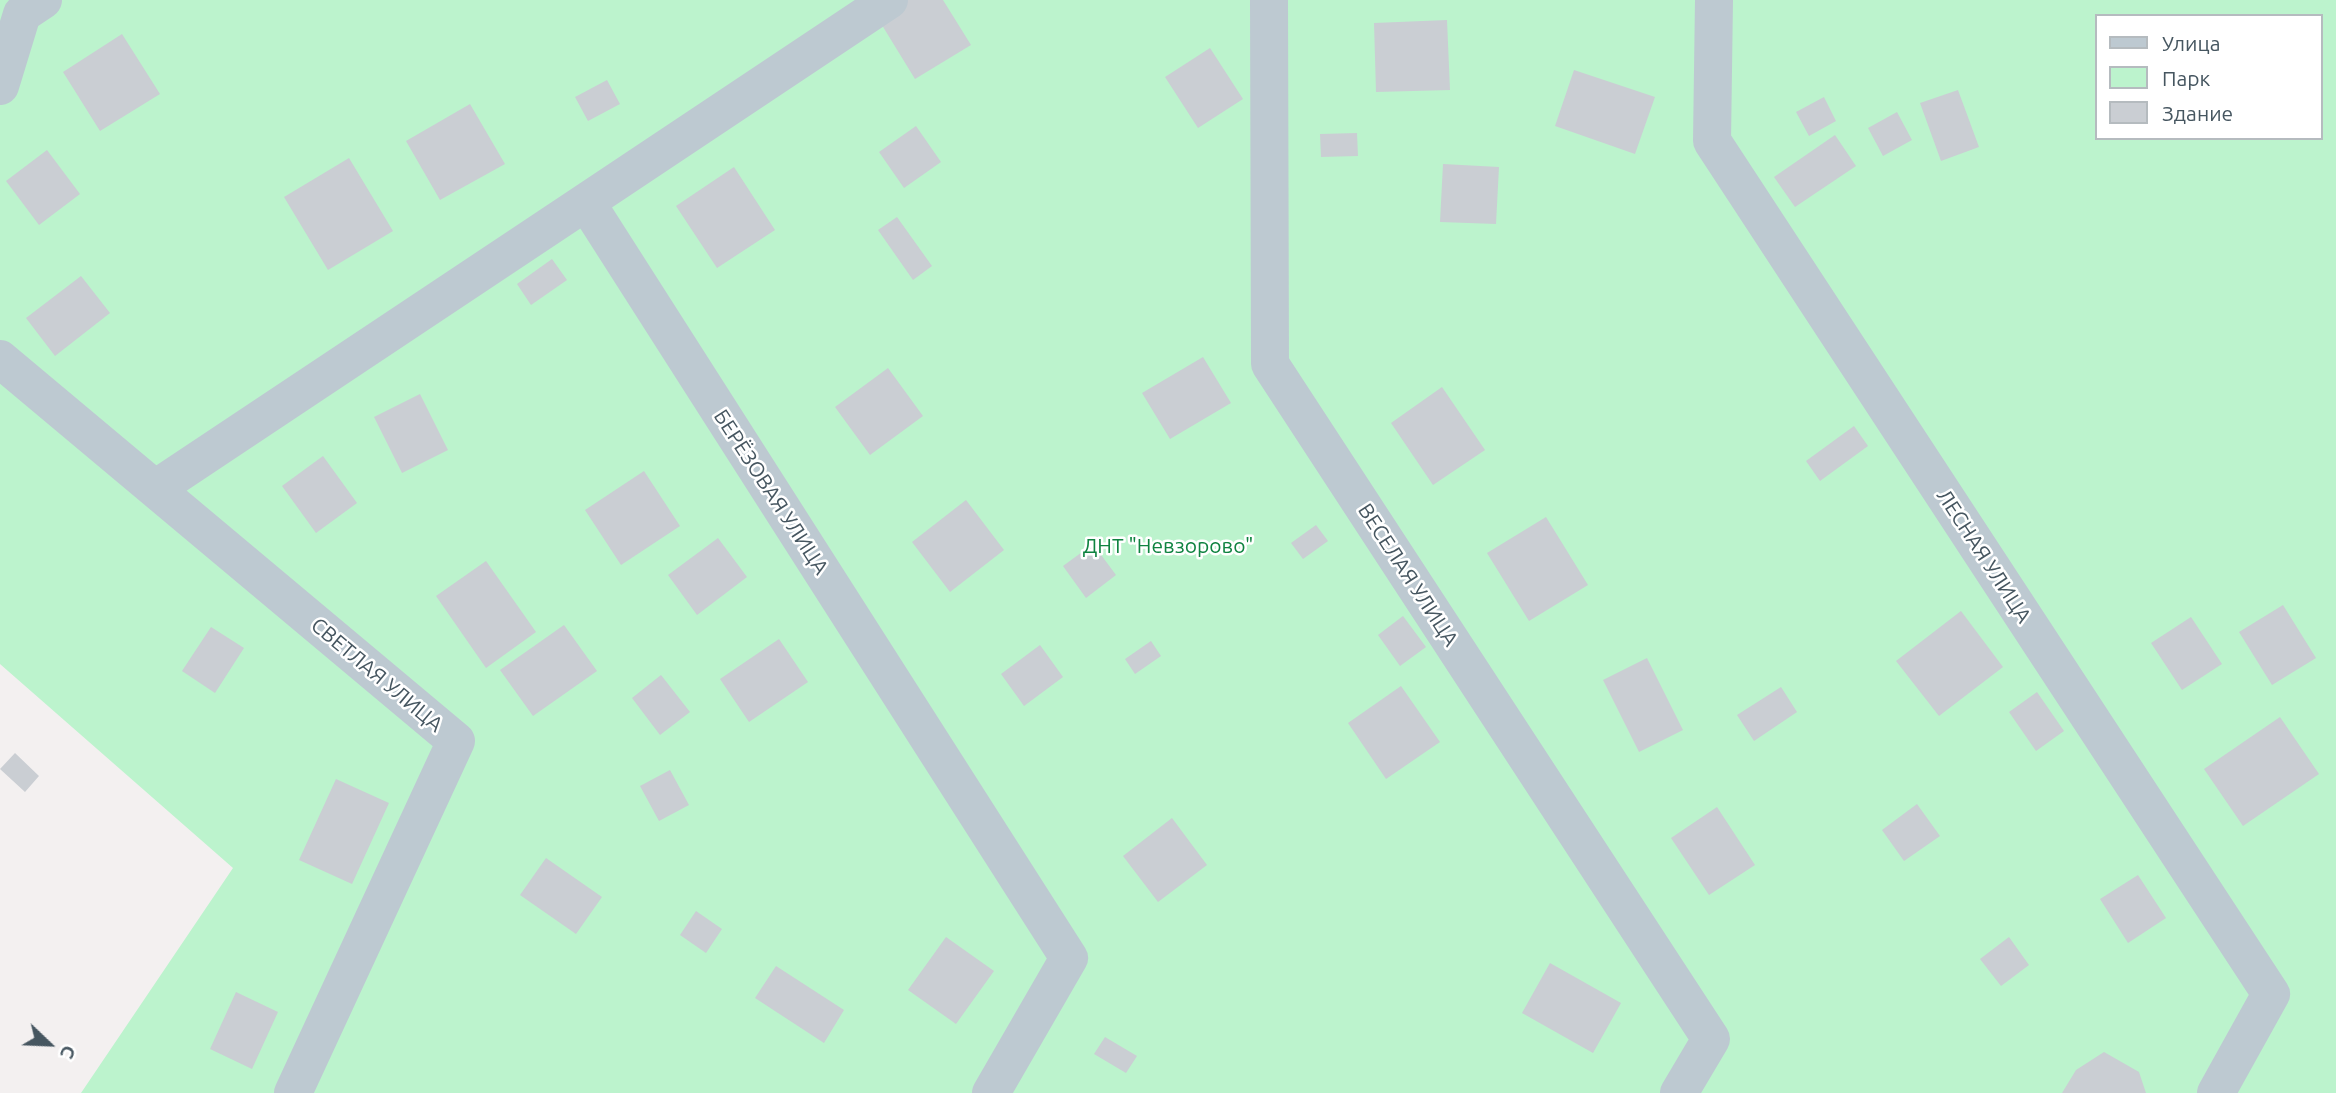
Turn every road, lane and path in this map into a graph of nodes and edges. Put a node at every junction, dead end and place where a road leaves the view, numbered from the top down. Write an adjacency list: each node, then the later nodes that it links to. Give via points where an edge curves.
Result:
1 (43, 0): 5 (street, via 22,15)
2 (889, 0): 6 (street)
3 (1269, 0): 11 (street, ВЕСЕЛАЯ УЛИЦА, via 1270,364 1711,1039)
4 (1714, 0): 12 (street, ЛЕСНАЯ УЛИЦА, via 1712,141 2271,993)
5 (0, 86)
6 (586, 202): 8 (street); 10 (street, БЕРЁЗОВАЯ УЛИЦА, via 1069,958)
7 (0, 359): 8 (street, СВЕТЛАЯ УЛИЦА)
8 (155, 489): 9 (street, СВЕТЛАЯ УЛИЦА, via 456,741)
9 (293, 1093)
10 (991, 1093)
11 (1679, 1093)
12 (2216, 1093)

